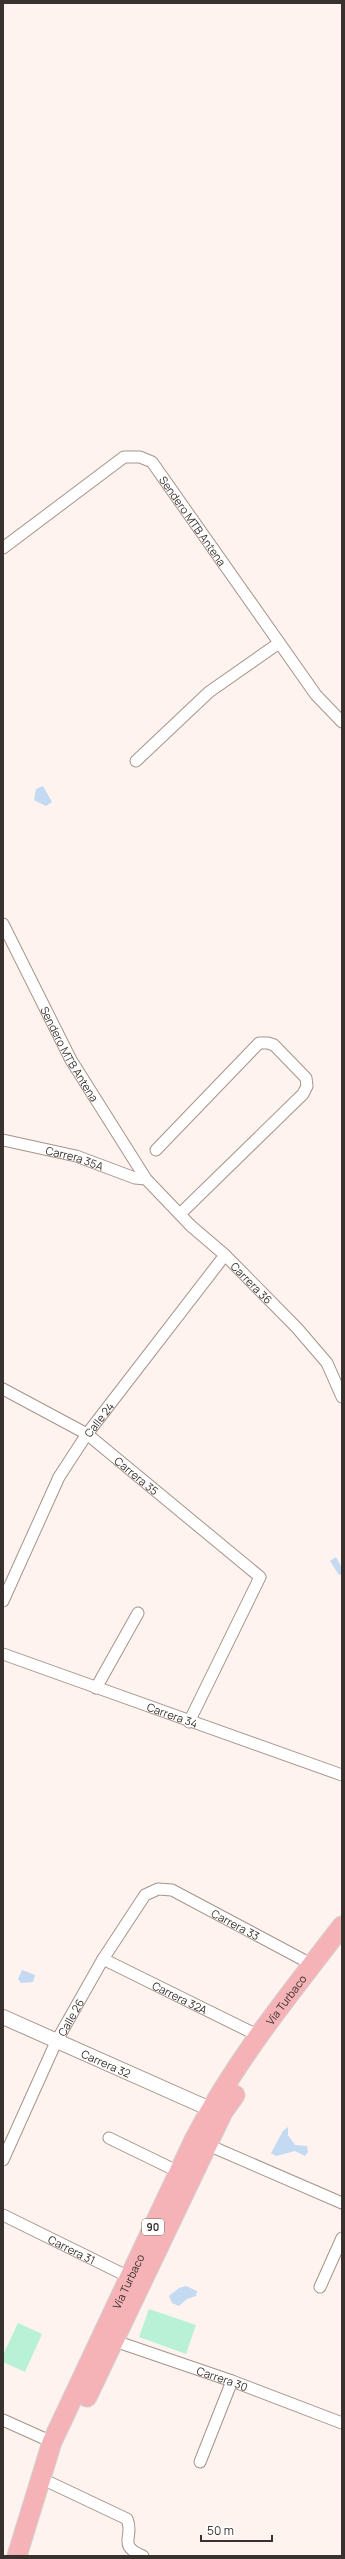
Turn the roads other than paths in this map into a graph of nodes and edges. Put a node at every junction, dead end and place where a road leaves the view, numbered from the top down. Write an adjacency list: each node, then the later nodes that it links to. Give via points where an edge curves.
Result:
1 (3, 548): 2 (street, Sendero MTB Antena, via 124,457 140,457 152,462)
2 (279, 643): 3 (street, Sendero MTB Antena, via 316,694); 4 (street, via 209,692)
3 (342, 722)
4 (136, 760)
5 (3, 924): 8 (street, Sendero MTB Antena, via 71,1060)
6 (3, 1140): 8 (street, Carrera 35A, via 76,1156 135,1178)
7 (156, 1150): 9 (street, via 260,1043 274,1045 306,1078 307,1086 303,1094)
8 (146, 1179): 9 (street, Carrera 36)
9 (180, 1214): 10 (street, Carrera 36)
10 (225, 1255): 12 (street, Carrera 36, via 297,1328 327,1363); 13 (street, Calle 24)
11 (3, 1389): 13 (street, Carrera 35)
12 (342, 1397)
13 (87, 1434): 14 (street, Calle 24, via 59,1477); 18 (street, Carrera 35, via 260,1577)
14 (3, 1602)
15 (138, 1613): 17 (street)
16 (3, 1654): 17 (street, Carrera 34)
17 (96, 1688): 18 (street, Carrera 34)
18 (189, 1722): 19 (street, Carrera 34)
19 (342, 1775)
20 (158, 1889): 23 (street, Calle 26, via 145,1895); 24 (street, Carrera 33, via 172,1890)
21 (342, 1926): 24 (highway, Vía Turbaco / 90)
22 (342, 1947): 30 (highway, Vía Turbaco / 90, via 269,2041 223,2112)
23 (104, 1959): 26 (street, Carrera 32A); 27 (street, Calle 26)
24 (313, 1965): 26 (highway, Vía Turbaco / 90)
25 (3, 2017): 27 (street, Carrera 32)
26 (257, 2035): 28 (highway, Vía Turbaco / 90)
27 (56, 2042): 28 (street, Carrera 32); 31 (street, Calle 26)
28 (210, 2109): 32 (highway, Vía Turbaco / 90)
29 (109, 2138): 32 (street)
30 (208, 2145): 33 (street); 36 (highway, Vía Turbaco / 90)
31 (3, 2160)
32 (179, 2172): 36 (highway, Vía Turbaco / 90)
33 (342, 2204)
34 (3, 2215): 36 (street, Carrera 31)
35 (342, 2238): 37 (street)
36 (135, 2280): 38 (highway, Vía Turbaco / 90)
37 (320, 2287)
38 (107, 2338): 39 (street, Carrera 30); 42 (highway, Vía Turbaco / 90); 44 (highway, Vía Turbaco / 90)
39 (232, 2381): 41 (street, Carrera 30); 43 (street)
40 (3, 2420): 42 (street)
41 (342, 2423)
42 (52, 2442): 45 (highway, Vía Turbaco / 90)
43 (200, 2462)
44 (50, 2483): 46 (highway, Vía Turbaco / 90); 47 (street, via 128,2518 130,2524 127,2544 132,2551)
45 (17, 2556)
46 (28, 2556)
47 (143, 2556)

